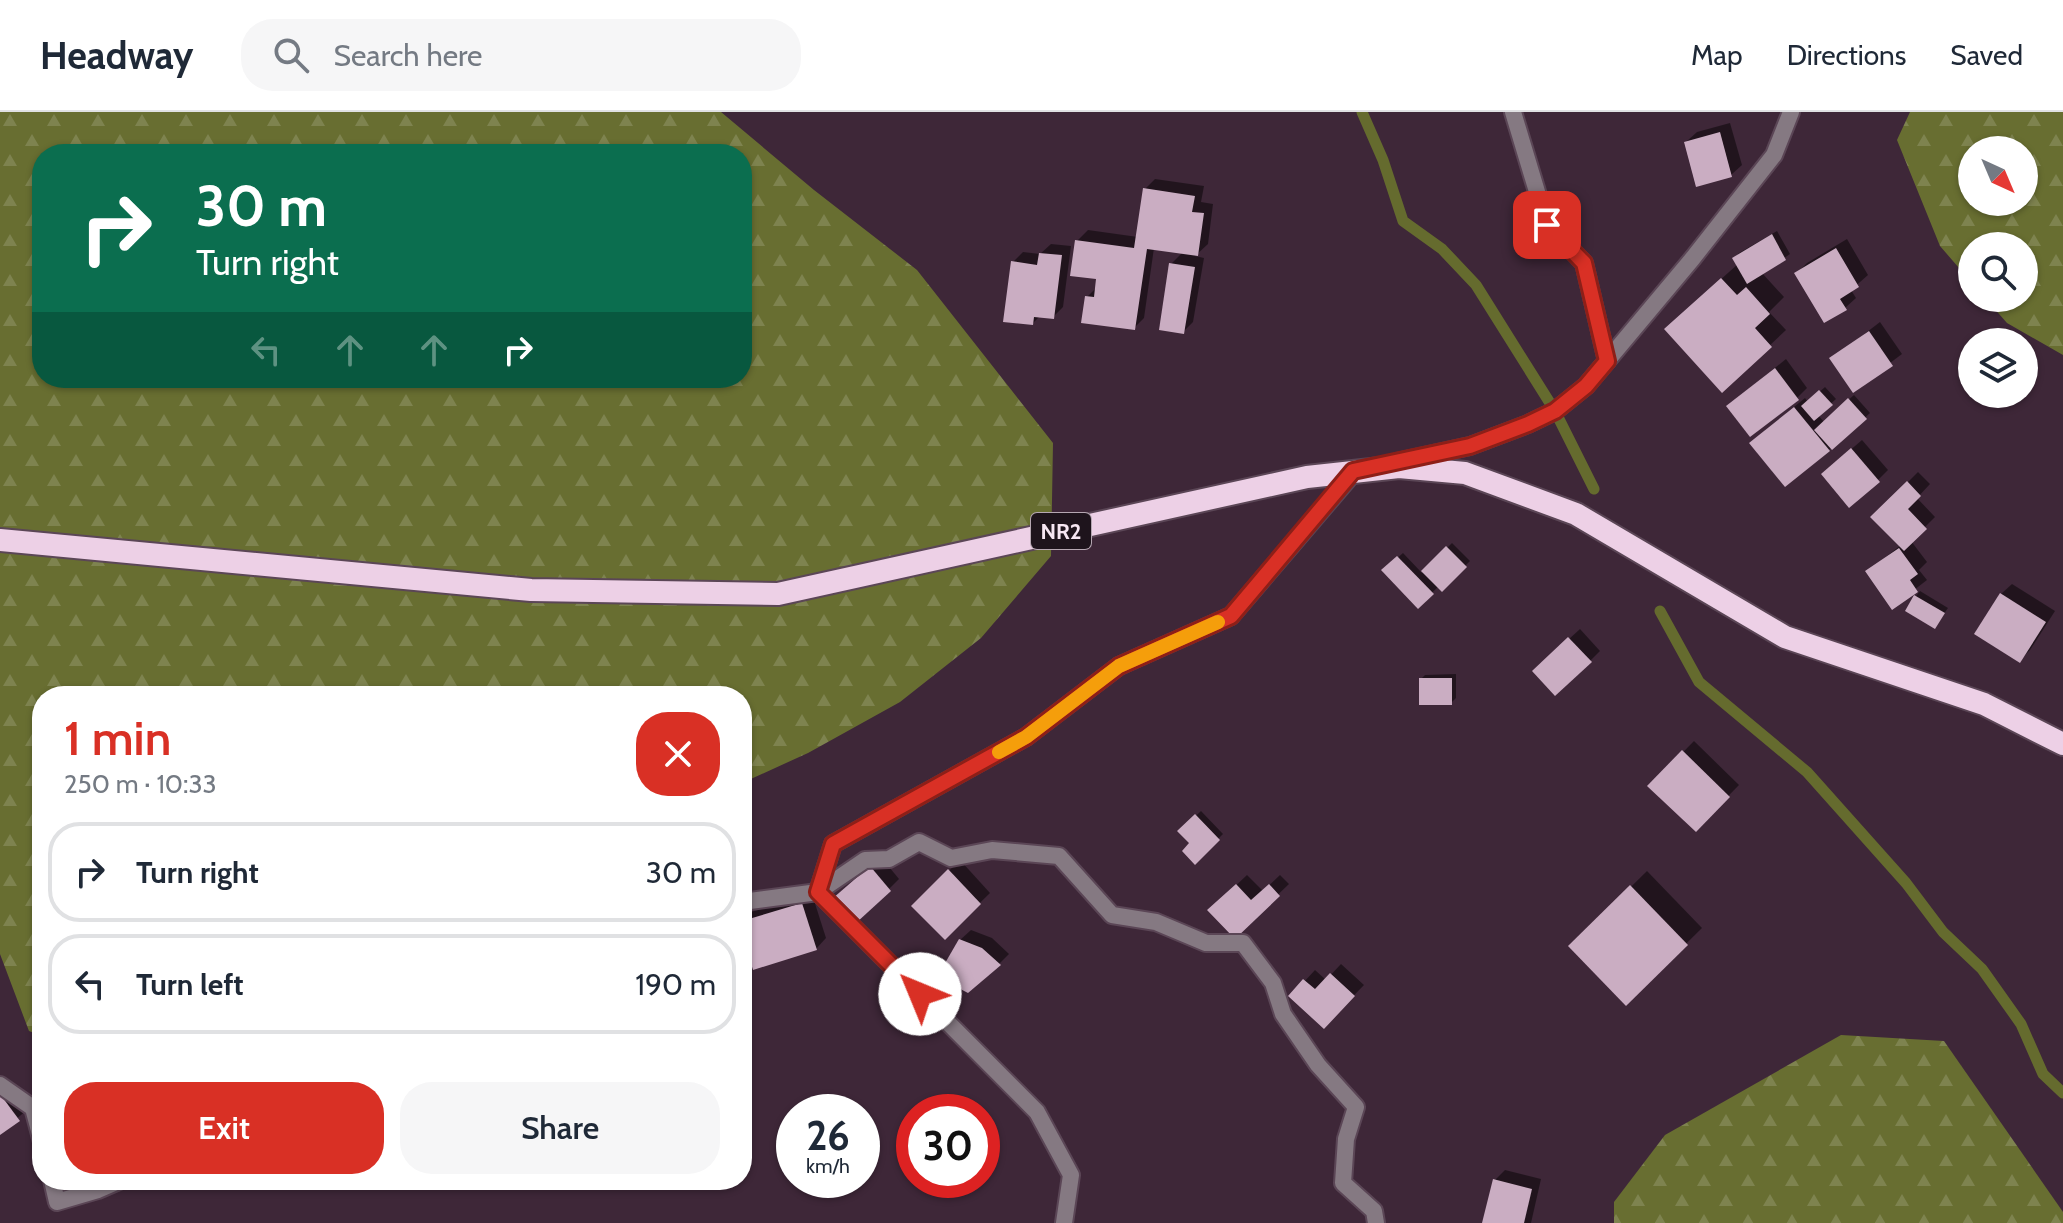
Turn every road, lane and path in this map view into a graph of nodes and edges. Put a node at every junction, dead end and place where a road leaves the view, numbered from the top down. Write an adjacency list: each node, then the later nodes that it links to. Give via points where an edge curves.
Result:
1 (1513, 112): 3 (street, via 1547,225 1584,263)
2 (1791, 112): 3 (street, via 1774,155)
3 (1607, 361): 4 (street, via 1586,386 1528,424 1470,446)
4 (1353, 471): 5 (highway, NR2, via 778,594 531,590); 6 (highway, NR2, via 1399,467 1465,473 1576,514 1785,637 1984,704); 7 (street, via 1231,616 1119,666 1026,737 833,844)
5 (0, 540)
6 (2063, 744)
7 (818, 892): 8 (street); 13 (street, via 1037,1112 1071,1175); 14 (street, via 865,860 889,859 919,842 951,858 992,850 1059,856 1112,915 1156,922 1206,943 1243,943 1273,983 1283,1014 1318,1065 1356,1107 1346,1139 1343,1183 1374,1211)
8 (752, 901)
9 (0, 1085): 10 (street)
10 (32, 1107)
11 (54, 1190): 12 (street, via 57,1202)
12 (98, 1190)
13 (1064, 1223)
14 (1376, 1223)

